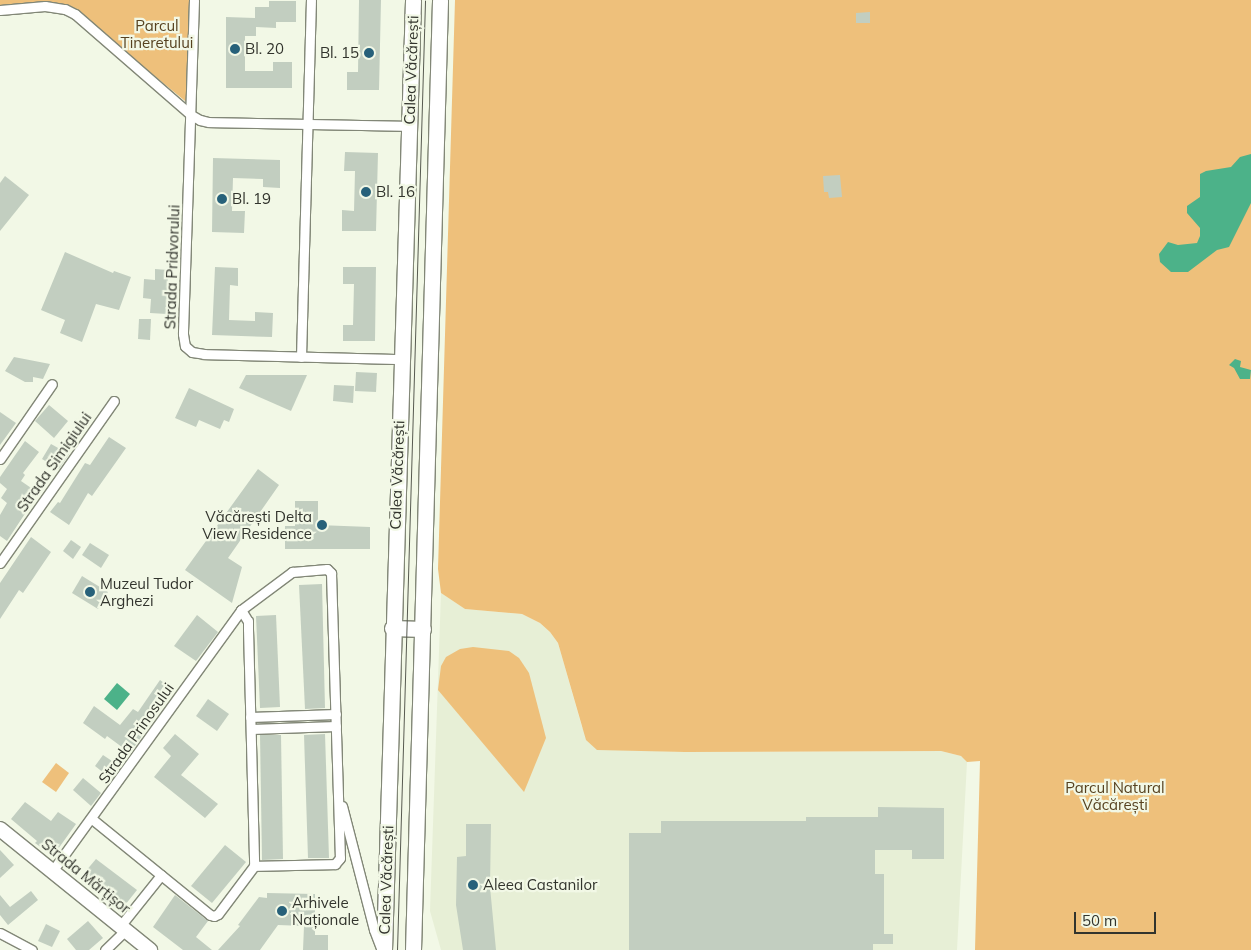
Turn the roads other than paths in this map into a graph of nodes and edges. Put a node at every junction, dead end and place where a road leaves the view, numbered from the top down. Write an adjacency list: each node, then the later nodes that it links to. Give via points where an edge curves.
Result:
1 (194, 0): 6 (street, Strada Pridvorului)
2 (312, 0): 7 (street)
3 (413, 0): 8 (main road, Calea Văcărești)
4 (440, 0): 18 (main road, Calea Văcărești)
5 (0, 10): 6 (street, via 45,6 75,14)
6 (191, 115): 7 (street, via 209,122); 9 (street, Strada Pridvorului, via 185,346 192,352 204,354)
7 (308, 124): 8 (street); 9 (street)
8 (409, 126): 10 (main road, Calea Văcărești)
9 (301, 357): 10 (street, Strada Pridvorului)
10 (401, 359): 17 (main road, Calea Văcărești)
11 (52, 384): 13 (street)
12 (114, 402): 14 (street, Strada Simigiului)
13 (0, 459)
14 (0, 563)
15 (330, 570): 16 (street, Strada Prinosului, via 292,572); 19 (street, Calea Văcărești)
16 (241, 610): 20 (street, via 248,621); 24 (street, Strada Prinosului)
17 (392, 628): 18 (main road); 34 (main road, Calea Văcărești)
18 (423, 629): 35 (main road, Calea Văcărești)
19 (336, 714): 20 (street); 21 (street, Calea Văcărești)
20 (250, 717): 22 (street)
21 (336, 726): 22 (street); 23 (street, Calea Văcărești)
22 (250, 729): 26 (street)
23 (338, 789): 26 (street, Calea Văcărești, via 339,862); 34 (street, Calea Văcărești, via 374,930)
24 (92, 819): 27 (street, Strada Prinosului); 28 (street)
25 (0, 829): 27 (street, Strada Mărțișor)
26 (254, 866): 28 (street, via 214,916)
27 (53, 870): 29 (street, Strada Mărțișor)
28 (160, 875): 29 (street)
29 (123, 927): 32 (street); 33 (street, Strada Mărțișor)
30 (0, 933): 31 (street)
31 (32, 950)
32 (104, 950)
33 (150, 950)
34 (383, 950)
35 (413, 950)

